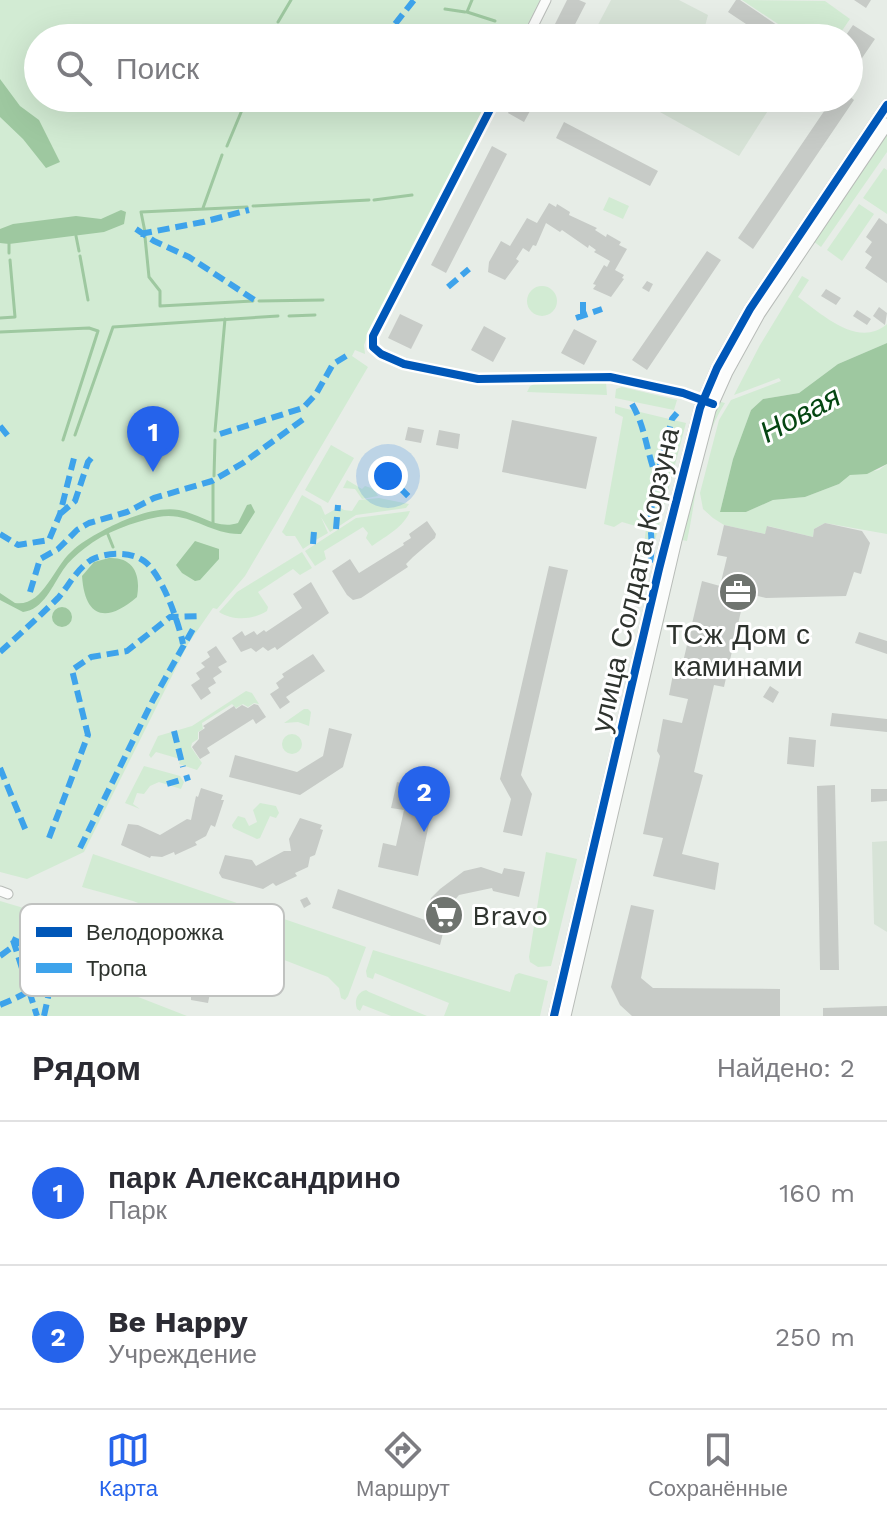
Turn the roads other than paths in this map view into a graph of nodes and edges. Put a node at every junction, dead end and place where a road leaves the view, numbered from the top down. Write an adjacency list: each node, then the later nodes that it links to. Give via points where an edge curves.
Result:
1 (546, 0): 2 (street)
2 (534, 24)
3 (887, 105): 6 (street, улица Солдата Корзуна, via 750,309 717,368)
4 (489, 112): 6 (street, via 373,336 373,347 404,364 478,379 610,377)
5 (887, 124): 6 (street, улица Солдата Корзуна, via 771,294)
6 (708, 402): 7 (street, улица Солдата Корзуна, via 689,447); 8 (street, улица Солдата Корзуна)
7 (554, 1016)
8 (565, 1016)

